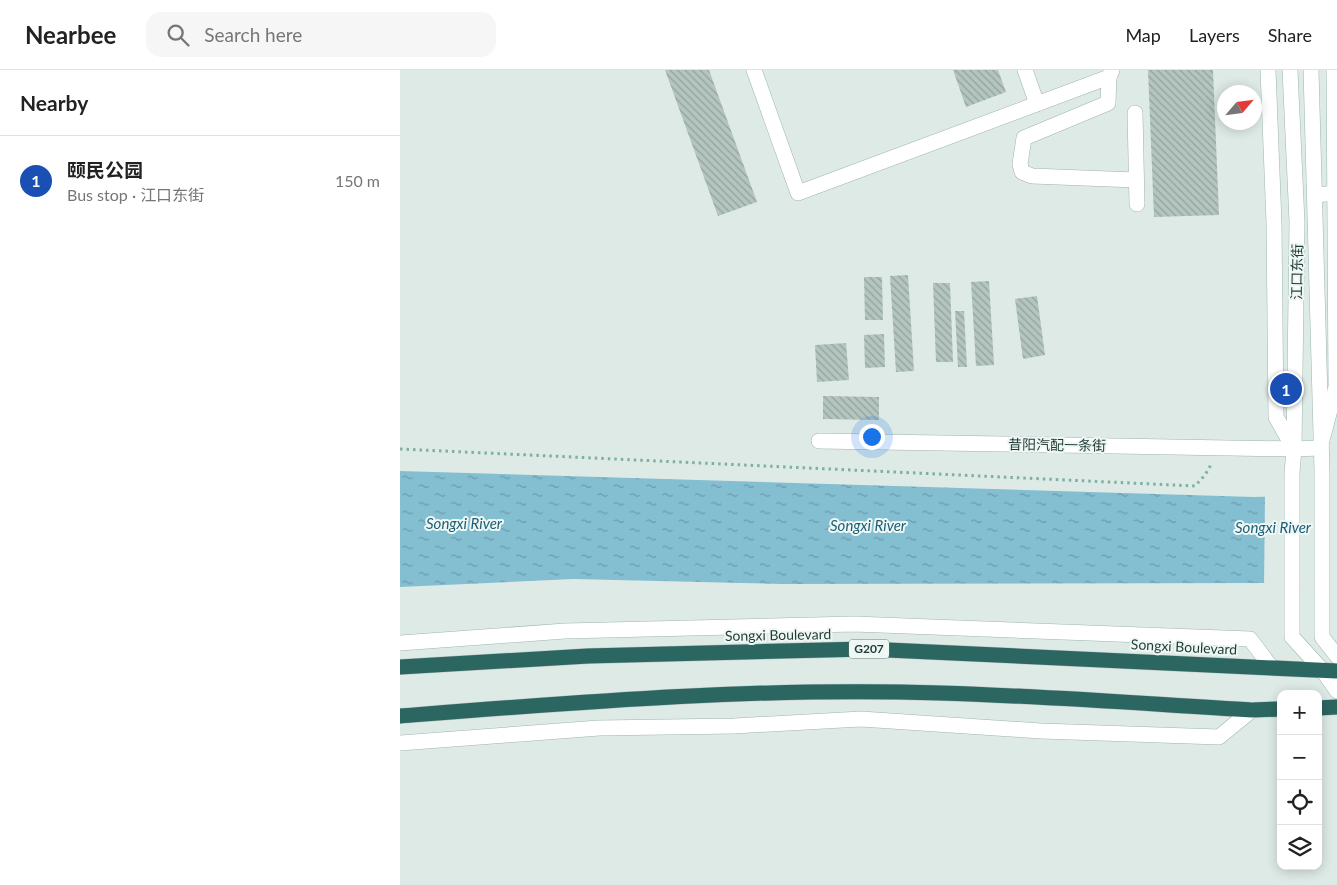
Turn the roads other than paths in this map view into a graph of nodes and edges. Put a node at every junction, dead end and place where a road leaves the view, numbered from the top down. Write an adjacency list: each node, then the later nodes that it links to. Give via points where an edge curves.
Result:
1 (754, 70): 8 (main road, via 798,193)
2 (1025, 70): 8 (main road)
3 (1268, 70): 17 (main road)
4 (1290, 70): 16 (main road, 江口东街)
5 (1311, 70): 12 (main road, 江口东街)
6 (1334, 70): 11 (main road)
7 (1110, 74): 8 (main road); 10 (main road, via 1108,103 1024,138 1020,164 1022,172 1032,176)
8 (1037, 104)
9 (1135, 112): 10 (main road)
10 (1136, 180): 13 (main road)
11 (1336, 193): 12 (main road); 15 (main road)
12 (1314, 195): 14 (main road, 江口东街)
13 (1137, 204)
14 (1315, 218): 15 (main road); 19 (main road, 江口东街)
15 (1336, 218): 19 (main road, via 1336,387)
16 (1297, 222): 17 (main road); 20 (main road, 江口东街)
17 (1274, 223): 20 (main road, via 1276,417)
18 (819, 441): 20 (main road, 昔阳汽配一条街)
19 (1320, 448): 20 (main road, 昔阳汽配一条街); 22 (main road, 江口东街, via 1322,637)
20 (1294, 449): 25 (main road, 江口东街, via 1292,637)
21 (400, 643): 24 (main road, via 565,631 854,624 1250,639)
22 (1337, 656)
23 (400, 667): 24 (highway, Songxi Boulevard / G207, via 588,656 866,649)
24 (1271, 667): 25 (highway, Songxi Boulevard / G207)
25 (1330, 671): 26 (main road)
26 (1337, 691)
27 (1337, 707): 28 (highway)
28 (1322, 708)
29 (1277, 709): 30 (highway)
30 (1252, 710): 31 (highway, via 940,692 768,693 574,702); 32 (main road, via 1219,737 1041,731 861,719 734,726 599,728)
31 (400, 716)
32 (400, 743)

